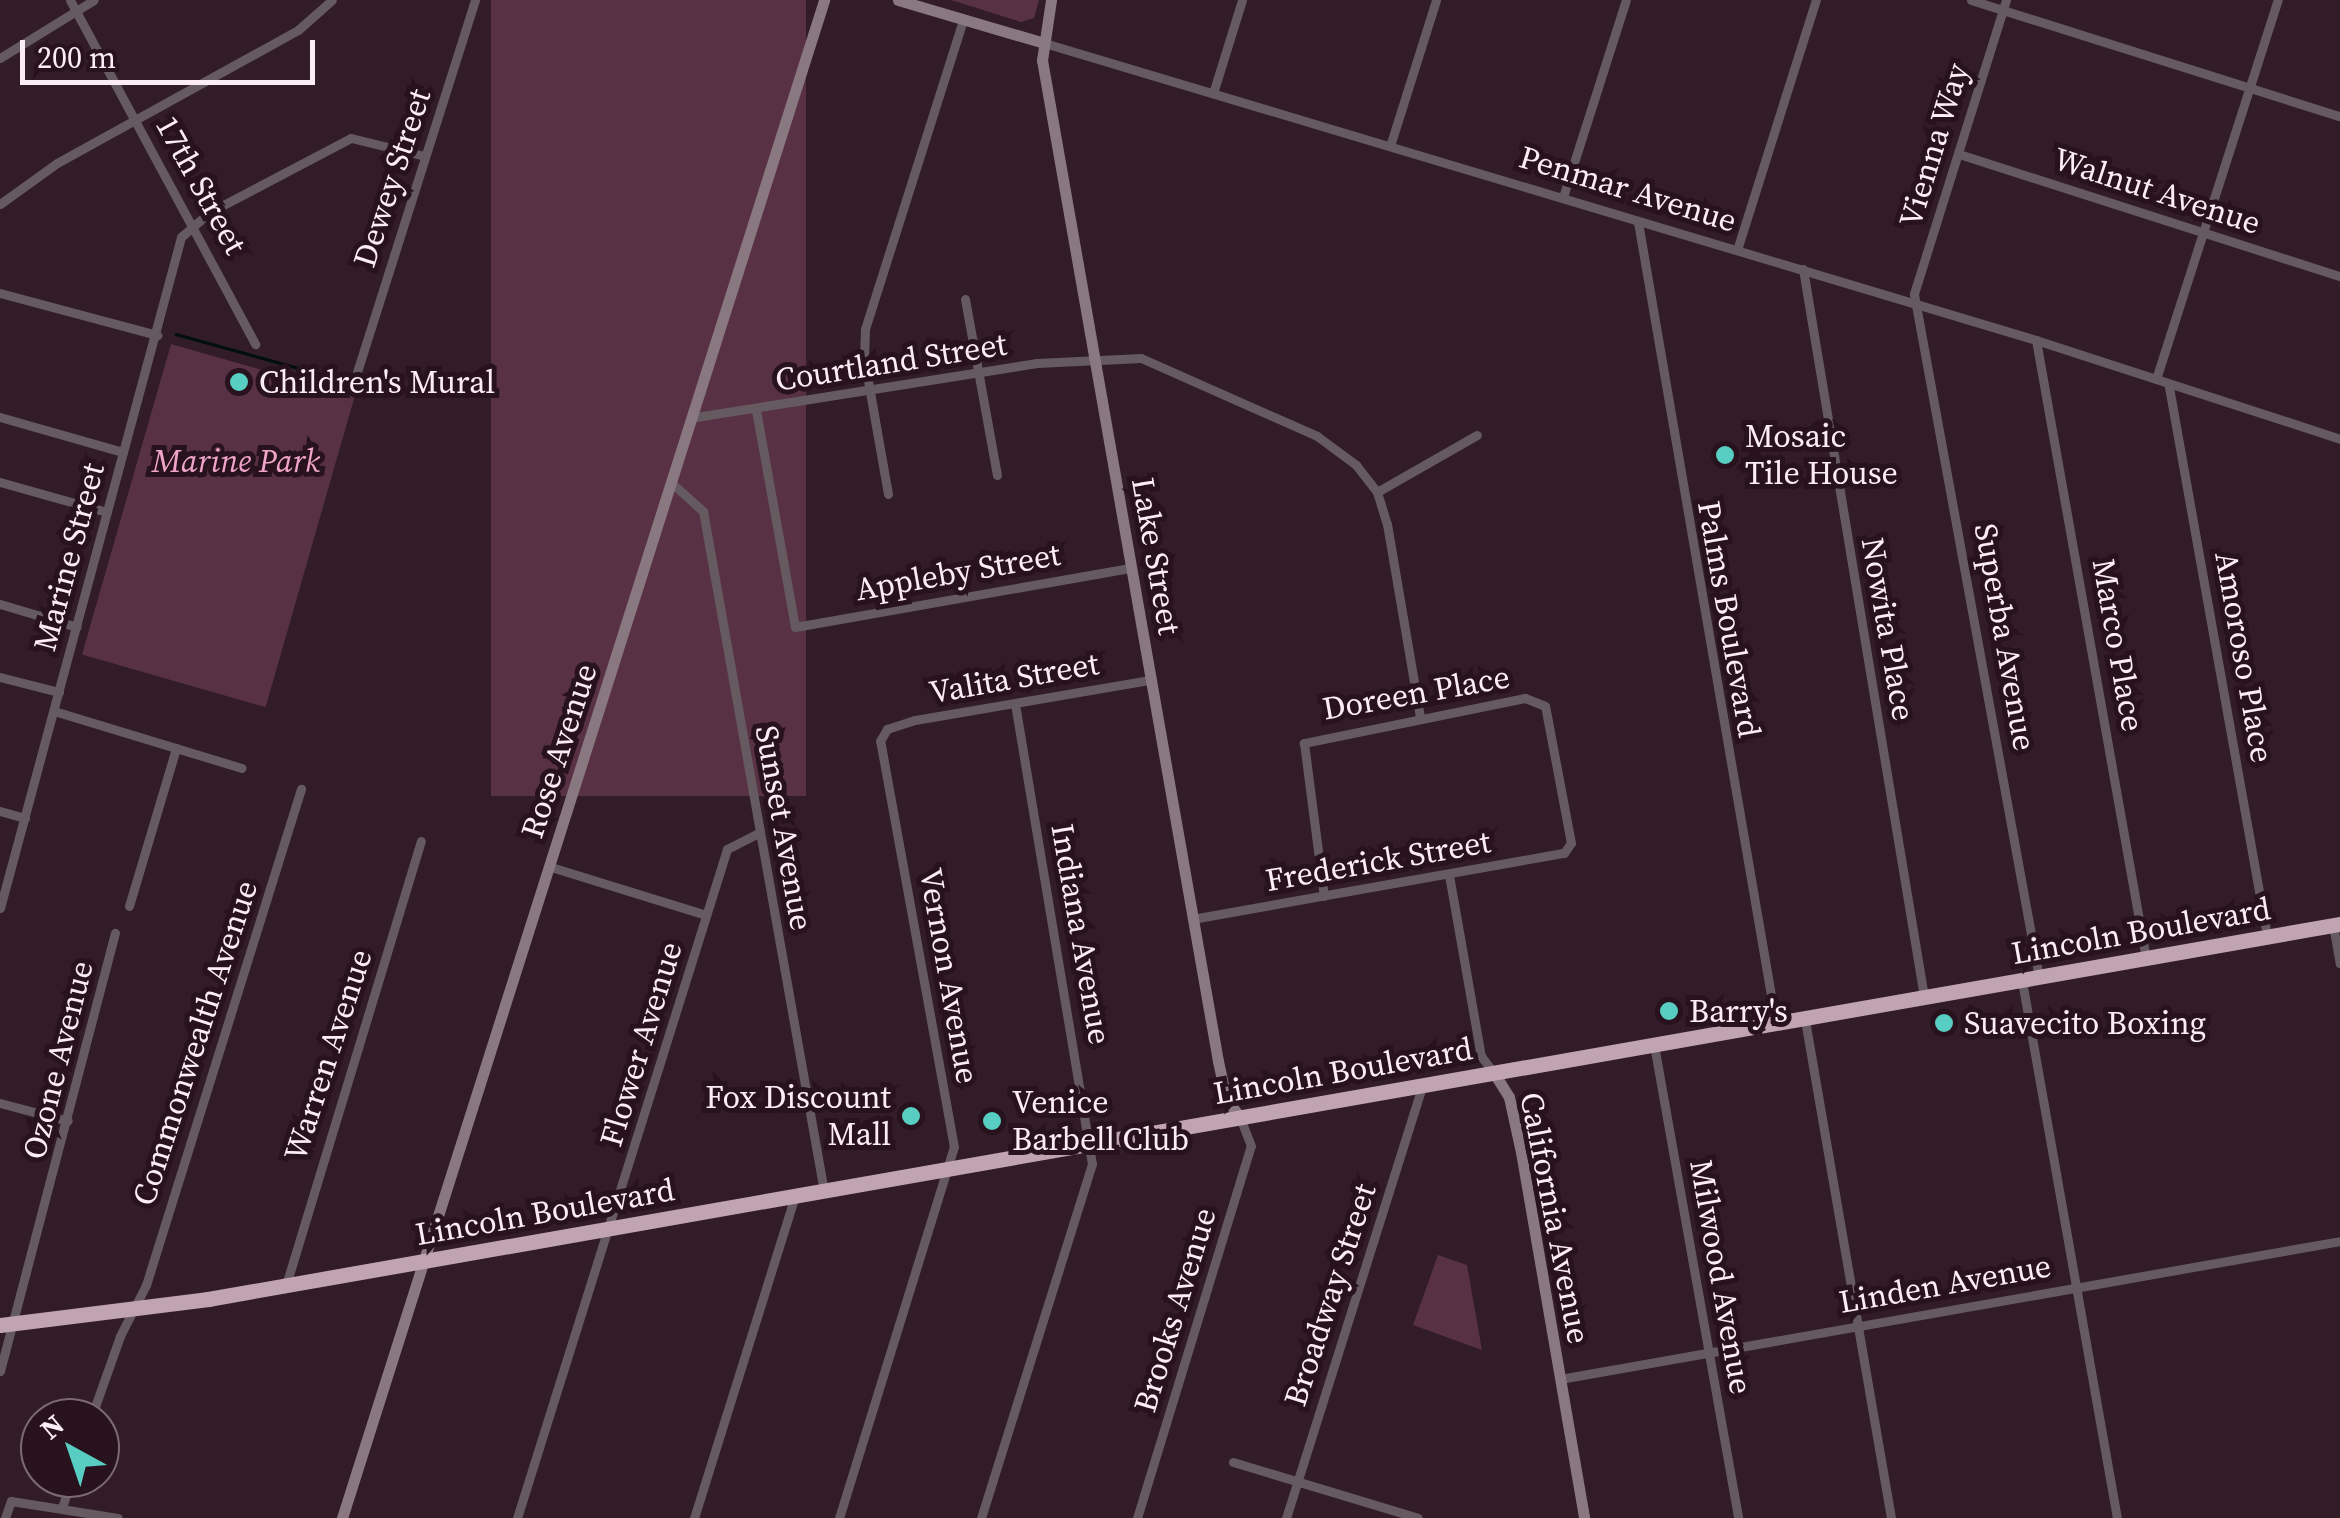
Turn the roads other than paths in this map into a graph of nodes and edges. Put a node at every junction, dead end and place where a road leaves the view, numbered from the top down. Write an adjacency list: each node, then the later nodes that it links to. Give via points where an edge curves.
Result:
1 (94, 0): 13 (street)
2 (332, 0): 21 (street, via 298,30)
3 (475, 0): 24 (street, Dewey Street)
4 (824, 0): 47 (street, Rose Avenue)
5 (898, 0): 15 (street, Penmar Avenue)
6 (1051, 0): 16 (street, Lake Street)
7 (1242, 0): 19 (street)
8 (1436, 0): 22 (street)
9 (1626, 0): 25 (street)
10 (1816, 0): 30 (street)
11 (1971, 0): 14 (street)
12 (2278, 0): 18 (street)
13 (73, 5): 17 (street); 21 (street, 17th Street)
14 (2004, 5): 18 (street); 23 (street, Vienna Way)
15 (963, 20): 16 (street, Penmar Avenue); 44 (street, via 866,329)
16 (1041, 42): 19 (street, Penmar Avenue); 39 (street, Lake Street)
17 (0, 58)
18 (2250, 88): 20 (street); 29 (street)
19 (1214, 90): 22 (street, Penmar Avenue)
20 (2340, 116)
21 (136, 120): 26 (street); 28 (street, 17th Street)
22 (1390, 146): 25 (street, Penmar Avenue)
23 (1959, 154): 29 (street, Walnut Avenue); 35 (street, Vienna Way, via 1914,294)
24 (425, 156): 28 (street, via 351,138); 40 (street, Dewey Street)
25 (1564, 197): 27 (street, Penmar Avenue)
26 (0, 204)
27 (1638, 222): 30 (street, Penmar Avenue); 90 (street, Palms Boulevard)
28 (194, 223): 36 (street, Marine Street, via 181,237); 38 (street, 17th Street)
29 (2199, 231): 32 (street, Walnut Avenue); 42 (street)
30 (1737, 250): 31 (street, Penmar Avenue)
31 (1803, 269): 35 (street, Penmar Avenue); 88 (street, Nowita Place)
32 (2340, 276)
33 (0, 294): 36 (street)
34 (965, 299): 41 (street)
35 (1918, 306): 37 (street, Penmar Avenue); 87 (street, Superba Avenue)
36 (157, 336): 50 (street, Marine Street)
37 (2036, 340): 42 (street, Penmar Avenue); 85 (street, Marco Place)
38 (255, 344)
39 (1094, 362): 41 (street, Courtland Street); 54 (street, Courtland Street, via 1141,358 1296,426 1356,465); 57 (street, Lake Street)
40 (356, 372)
41 (978, 374): 44 (street, Courtland Street); 51 (street)
42 (2156, 379): 43 (street, Penmar Avenue)
43 (2169, 387): 49 (street, Penmar Avenue); 84 (street, Amoroso Place)
44 (869, 391): 45 (street, Courtland Street); 55 (street)
45 (756, 410): 47 (street, Courtland Street); 57 (street, Appleby Street, via 795,626)
46 (0, 417): 50 (street)
47 (696, 418): 53 (street, Rose Avenue)
48 (1477, 435): 54 (street)
49 (2340, 439)
50 (123, 452): 56 (street, Marine Street)
51 (997, 475)
52 (0, 482): 56 (street)
53 (675, 486): 72 (street, Sunset Avenue, via 703,511); 75 (street, Rose Avenue)
54 (1377, 492): 65 (street)
55 (888, 494)
56 (106, 512): 59 (street, Marine Street)
57 (1130, 568): 61 (street, Lake Street)
58 (0, 604): 59 (street)
59 (77, 626): 62 (street, Marine Street)
60 (0, 677): 62 (street)
61 (1150, 680): 63 (street, Valita Street); 81 (street, Lake Street)
62 (59, 692): 64 (street, Marine Street)
63 (1015, 703): 66 (street, Valita Street); 97 (street, Indiana Avenue)
64 (54, 711): 67 (street); 71 (street, Marine Street)
65 (1420, 717): 74 (street, Doreen Place, via 1539,700 1549,714); 77 (street, Doreen Place, via 1304,744)
66 (888, 729): 98 (street, Vernon Avenue, via 880,742 951,1128)
67 (176, 748): 68 (street); 78 (street)
68 (242, 768)
69 (301, 789): 106 (street, Commonwealth Avenue)
70 (0, 811): 71 (street)
71 (25, 818): 79 (street, Marine Street)
72 (760, 832): 80 (street, Flower Avenue, via 727,849); 99 (street, Sunset Avenue)
73 (421, 841): 104 (street, Warren Avenue)
74 (1570, 849): 76 (street, Frederick Street)
75 (550, 867): 80 (street); 103 (street, Rose Avenue)
76 (1449, 875): 77 (street, Frederick Street); 92 (street, California Avenue, via 1481,1055)
77 (1324, 896): 81 (street, Frederick Street)
78 (129, 906)
79 (0, 908)
80 (706, 915): 101 (street, Flower Avenue)
81 (1192, 919): 95 (street, Lake Street, via 1226,1099)
82 (2337, 924): 84 (highway, Lincoln Boulevard); 86 (street)
83 (114, 933): 96 (street, Ozone Avenue)
84 (2267, 936): 85 (highway, Lincoln Boulevard)
85 (2146, 959): 87 (highway, Lincoln Boulevard)
86 (2340, 963)
87 (2031, 979): 88 (highway, Lincoln Boulevard); 105 (street, Superba Avenue)
88 (1924, 998): 89 (highway, Lincoln Boulevard)
89 (1805, 1020): 90 (highway, Lincoln Boulevard); 107 (street)
90 (1776, 1024): 91 (highway, Lincoln Boulevard)
91 (1654, 1045): 92 (highway, Lincoln Boulevard); 109 (street, Milwood Avenue)
92 (1494, 1073): 93 (highway, Lincoln Boulevard); 111 (street, California Avenue, via 1513,1116)
93 (1422, 1086): 95 (highway, Lincoln Boulevard); 114 (street, Broadway Street)
94 (0, 1104): 96 (street)
95 (1240, 1117): 97 (highway, Lincoln Boulevard); 124 (street, Brooks Avenue, via 1251,1146)
96 (68, 1121): 108 (street, Ozone Avenue)
97 (1092, 1142): 98 (highway, Lincoln Boulevard); 123 (street, Indiana Avenue, via 1092,1164)
98 (950, 1168): 99 (highway, Lincoln Boulevard); 122 (street, Vernon Avenue)
99 (824, 1192): 100 (highway, Lincoln Boulevard)
100 (795, 1196): 101 (highway, Lincoln Boulevard); 121 (street)
101 (609, 1228): 103 (highway, Lincoln Boulevard); 120 (street, Flower Avenue)
102 (2340, 1241): 105 (street, Linden Avenue)
103 (426, 1260): 104 (highway, Lincoln Boulevard); 119 (street, Rose Avenue)
104 (286, 1285): 106 (highway, Lincoln Boulevard)
105 (2076, 1287): 107 (street, Linden Avenue); 130 (street, Superba Avenue)
106 (134, 1311): 108 (highway, Lincoln Boulevard); 112 (street, Commonwealth Avenue)
107 (1857, 1324): 109 (street, Linden Avenue); 129 (street)
108 (5, 1325): 110 (street, Ozone Avenue)
109 (1708, 1351): 111 (street, Linden Avenue); 128 (street, Milwood Avenue)
110 (0, 1371)
111 (1560, 1379): 127 (street, California Avenue)
112 (100, 1398)
113 (1233, 1462): 114 (street)
114 (1297, 1482): 125 (street, Broadway Street); 126 (street)
115 (65, 1498): 116 (street)
116 (62, 1508): 117 (street, via 10,1501); 118 (street)
117 (5, 1518)
118 (118, 1518)
119 (342, 1518)
120 (517, 1518)
121 (694, 1518)
122 (839, 1518)
123 (981, 1518)
124 (1137, 1518)
125 (1286, 1518)
126 (1418, 1518)
127 (1584, 1518)
128 (1738, 1518)
129 (1891, 1518)
130 (2117, 1518)

